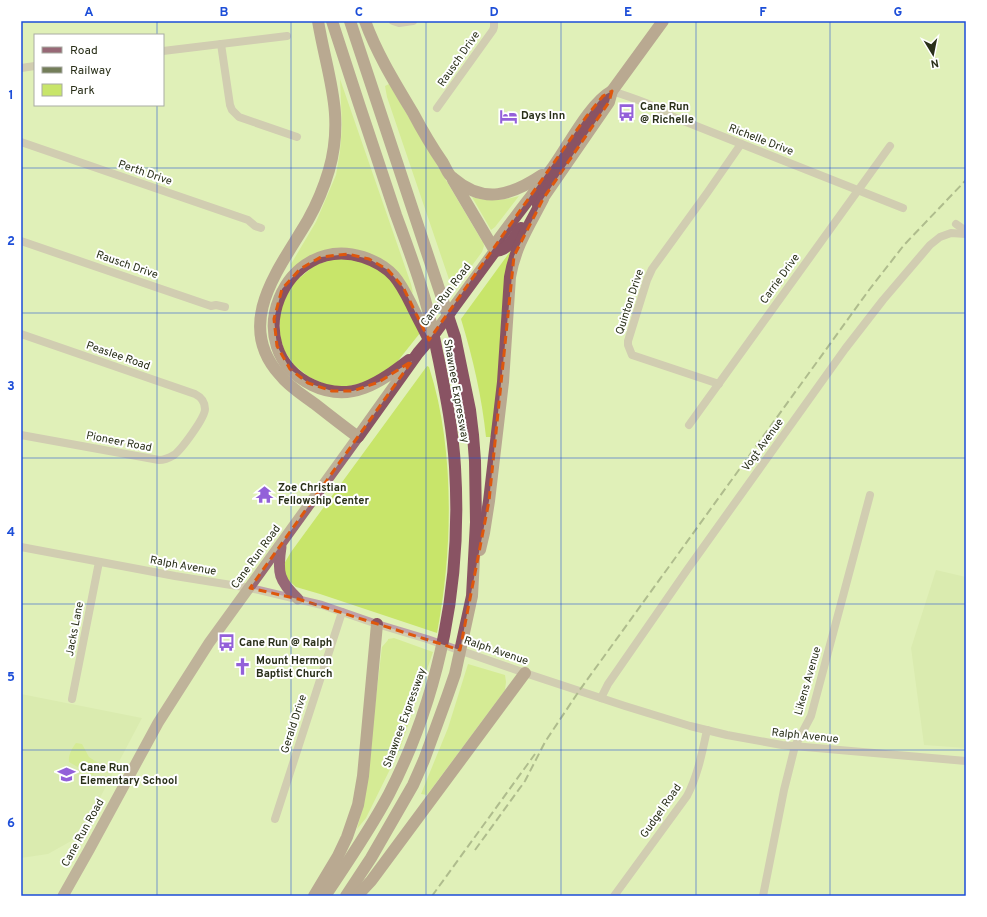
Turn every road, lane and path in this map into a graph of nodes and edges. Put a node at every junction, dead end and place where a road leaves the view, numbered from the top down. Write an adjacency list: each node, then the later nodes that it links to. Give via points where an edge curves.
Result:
1 (318, 21): 38 (highway, via 335,109 332,156 329,170 309,218 265,296 259,329 266,355 280,376)
2 (332, 21): 33 (highway, Shawnee Expressway, via 427,307)
3 (350, 21): 43 (highway, Shawnee Expressway, via 455,337 470,410 475,461)
4 (364, 21): 21 (highway, via 389,72)
5 (393, 21): 6 (street)
6 (413, 21)
7 (494, 21): 15 (street, Rausch Drive, via 493,30)
8 (663, 21): 14 (highway, Cane Run Road)
9 (287, 36): 10 (street)
10 (221, 44): 11 (street); 16 (street, via 230,104 234,113 245,120)
11 (164, 51)
12 (34, 66): 13 (street)
13 (21, 68)
14 (612, 90): 18 (street, Richelle Drive); 20 (highway, Cane Run Road, via 603,96 586,117); 23 (highway, Cane Run Road, via 609,102)
15 (437, 108)
16 (297, 137)
17 (21, 142): 26 (street, Perth Drive, via 248,220)
18 (741, 144): 22 (street, Richelle Drive); 34 (street, Quinton Drive, via 652,269 628,341 632,355)
19 (890, 146): 22 (street, Carrie Drive)
20 (553, 167): 21 (highway, via 525,186 497,195 469,189); 29 (highway, Cane Run Road, via 496,243)
21 (452, 178): 29 (highway)
22 (858, 190): 24 (street, Richelle Drive); 34 (street, Carrie Drive)
23 (543, 199): 29 (highway, Cane Run Road, via 506,248); 43 (highway, via 517,248 510,277 503,382 489,502)
24 (903, 208)
25 (956, 224): 27 (street, Vogt Avenue)
26 (261, 228)
27 (966, 233): 49 (street, Vogt Avenue, via 951,232 940,237 882,300 687,570)
28 (21, 241): 30 (street, Rausch Drive, via 211,306)
29 (495, 251): 32 (highway, Cane Run Road)
30 (225, 307)
31 (21, 334): 35 (street, Peaslee Road, via 195,394)
32 (418, 353): 33 (highway, via 386,377 366,388 345,392 324,390 308,383 285,362 275,337 275,307 282,289 300,269 321,257 357,255 378,263 403,287); 38 (highway, Cane Run Road)
33 (438, 360): 57 (highway, Shawnee Expressway, via 449,411 457,511 455,567 447,622 426,706 398,776 366,833)
34 (718, 384): 36 (street, Carrie Drive)
35 (204, 403): 37 (street, Pioneer Road, via 204,413 192,433 174,455 163,460)
36 (689, 425)
37 (21, 434)
38 (358, 437): 40 (main road, Cane Run Road)
39 (870, 495): 52 (street, Likens Avenue, via 811,716)
40 (281, 544): 44 (main road, Cane Run Road); 45 (main road, via 278,563 280,577)
41 (21, 547): 42 (street, Ralph Avenue)
42 (99, 562): 44 (street, Ralph Avenue); 50 (street, Jacks Lane)
43 (474, 577): 58 (highway, Shawnee Expressway, via 455,674 424,760 395,819)
44 (250, 588): 45 (street, Ralph Avenue); 55 (main road, Cane Run Road, via 209,643 158,723)
45 (298, 599): 46 (street, Ralph Avenue)
46 (342, 612): 47 (street, Ralph Avenue); 54 (street, Gerald Drive)
47 (377, 624): 48 (street, Ralph Avenue); 56 (highway, via 358,805 338,856)
48 (525, 673): 49 (street, Ralph Avenue); 59 (highway, via 371,881)
49 (600, 698): 51 (street, Ralph Avenue)
50 (72, 699)
51 (707, 730): 52 (street, Ralph Avenue, via 754,741); 60 (street, Gudgel Road, via 694,783 687,796)
52 (795, 746): 53 (street, Ralph Avenue); 61 (street, Likens Avenue)
53 (966, 761)
54 (275, 819)
55 (63, 896)
56 (314, 896)
57 (324, 896)
58 (346, 896)
59 (357, 896)
60 (614, 896)
61 (763, 896)

